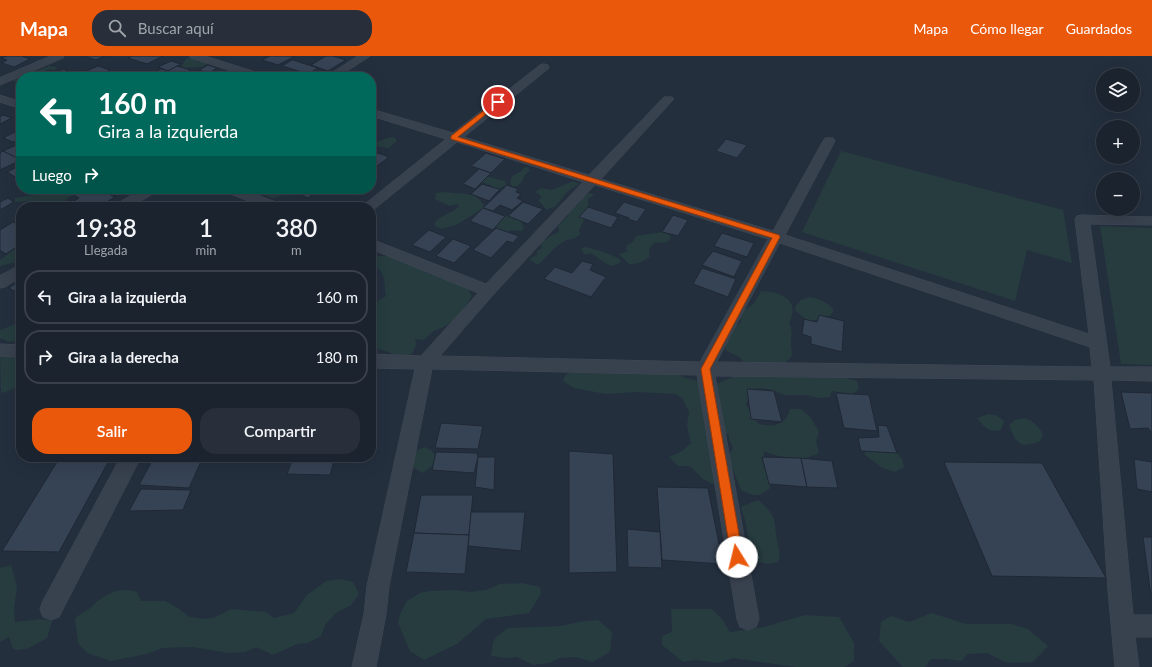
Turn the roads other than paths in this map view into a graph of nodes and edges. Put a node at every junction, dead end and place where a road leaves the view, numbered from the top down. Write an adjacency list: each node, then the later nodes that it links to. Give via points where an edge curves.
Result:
1 (59, 56): 5 (street)
2 (195, 56): 6 (street)
3 (365, 56): 7 (street)
4 (544, 67): 14 (street)
5 (23, 72)
6 (245, 72)
7 (339, 72)
8 (16, 75): 9 (street)
9 (0, 82)
10 (0, 98): 12 (street)
11 (668, 99): 16 (street)
12 (16, 104)
13 (376, 114): 14 (street)
14 (453, 138): 16 (street); 21 (street)
15 (830, 141): 23 (street)
16 (592, 180): 23 (street); 29 (street)
17 (143, 194): 19 (street)
18 (243, 194): 20 (street)
19 (130, 202)
20 (263, 202)
21 (374, 202)
22 (1152, 221): 30 (street, via 1082,219)
23 (776, 237): 30 (street); 35 (street)
24 (376, 246): 29 (street)
25 (0, 268): 26 (street)
26 (16, 272)
27 (16, 273): 28 (street)
28 (0, 283)
29 (488, 291): 34 (street)
30 (1098, 343): 36 (street)
31 (0, 350): 32 (street)
32 (16, 351)
33 (376, 361): 34 (street)
34 (425, 362): 35 (street); 43 (street, via 378,586)
35 (706, 369): 36 (street); 40 (street)
36 (1102, 374): 37 (street); 41 (street)
37 (1152, 374)
38 (128, 462): 39 (street)
39 (52, 609)
40 (748, 619)
41 (1122, 626): 42 (street); 44 (street)
42 (1152, 626)
43 (364, 667)
44 (1127, 667)

